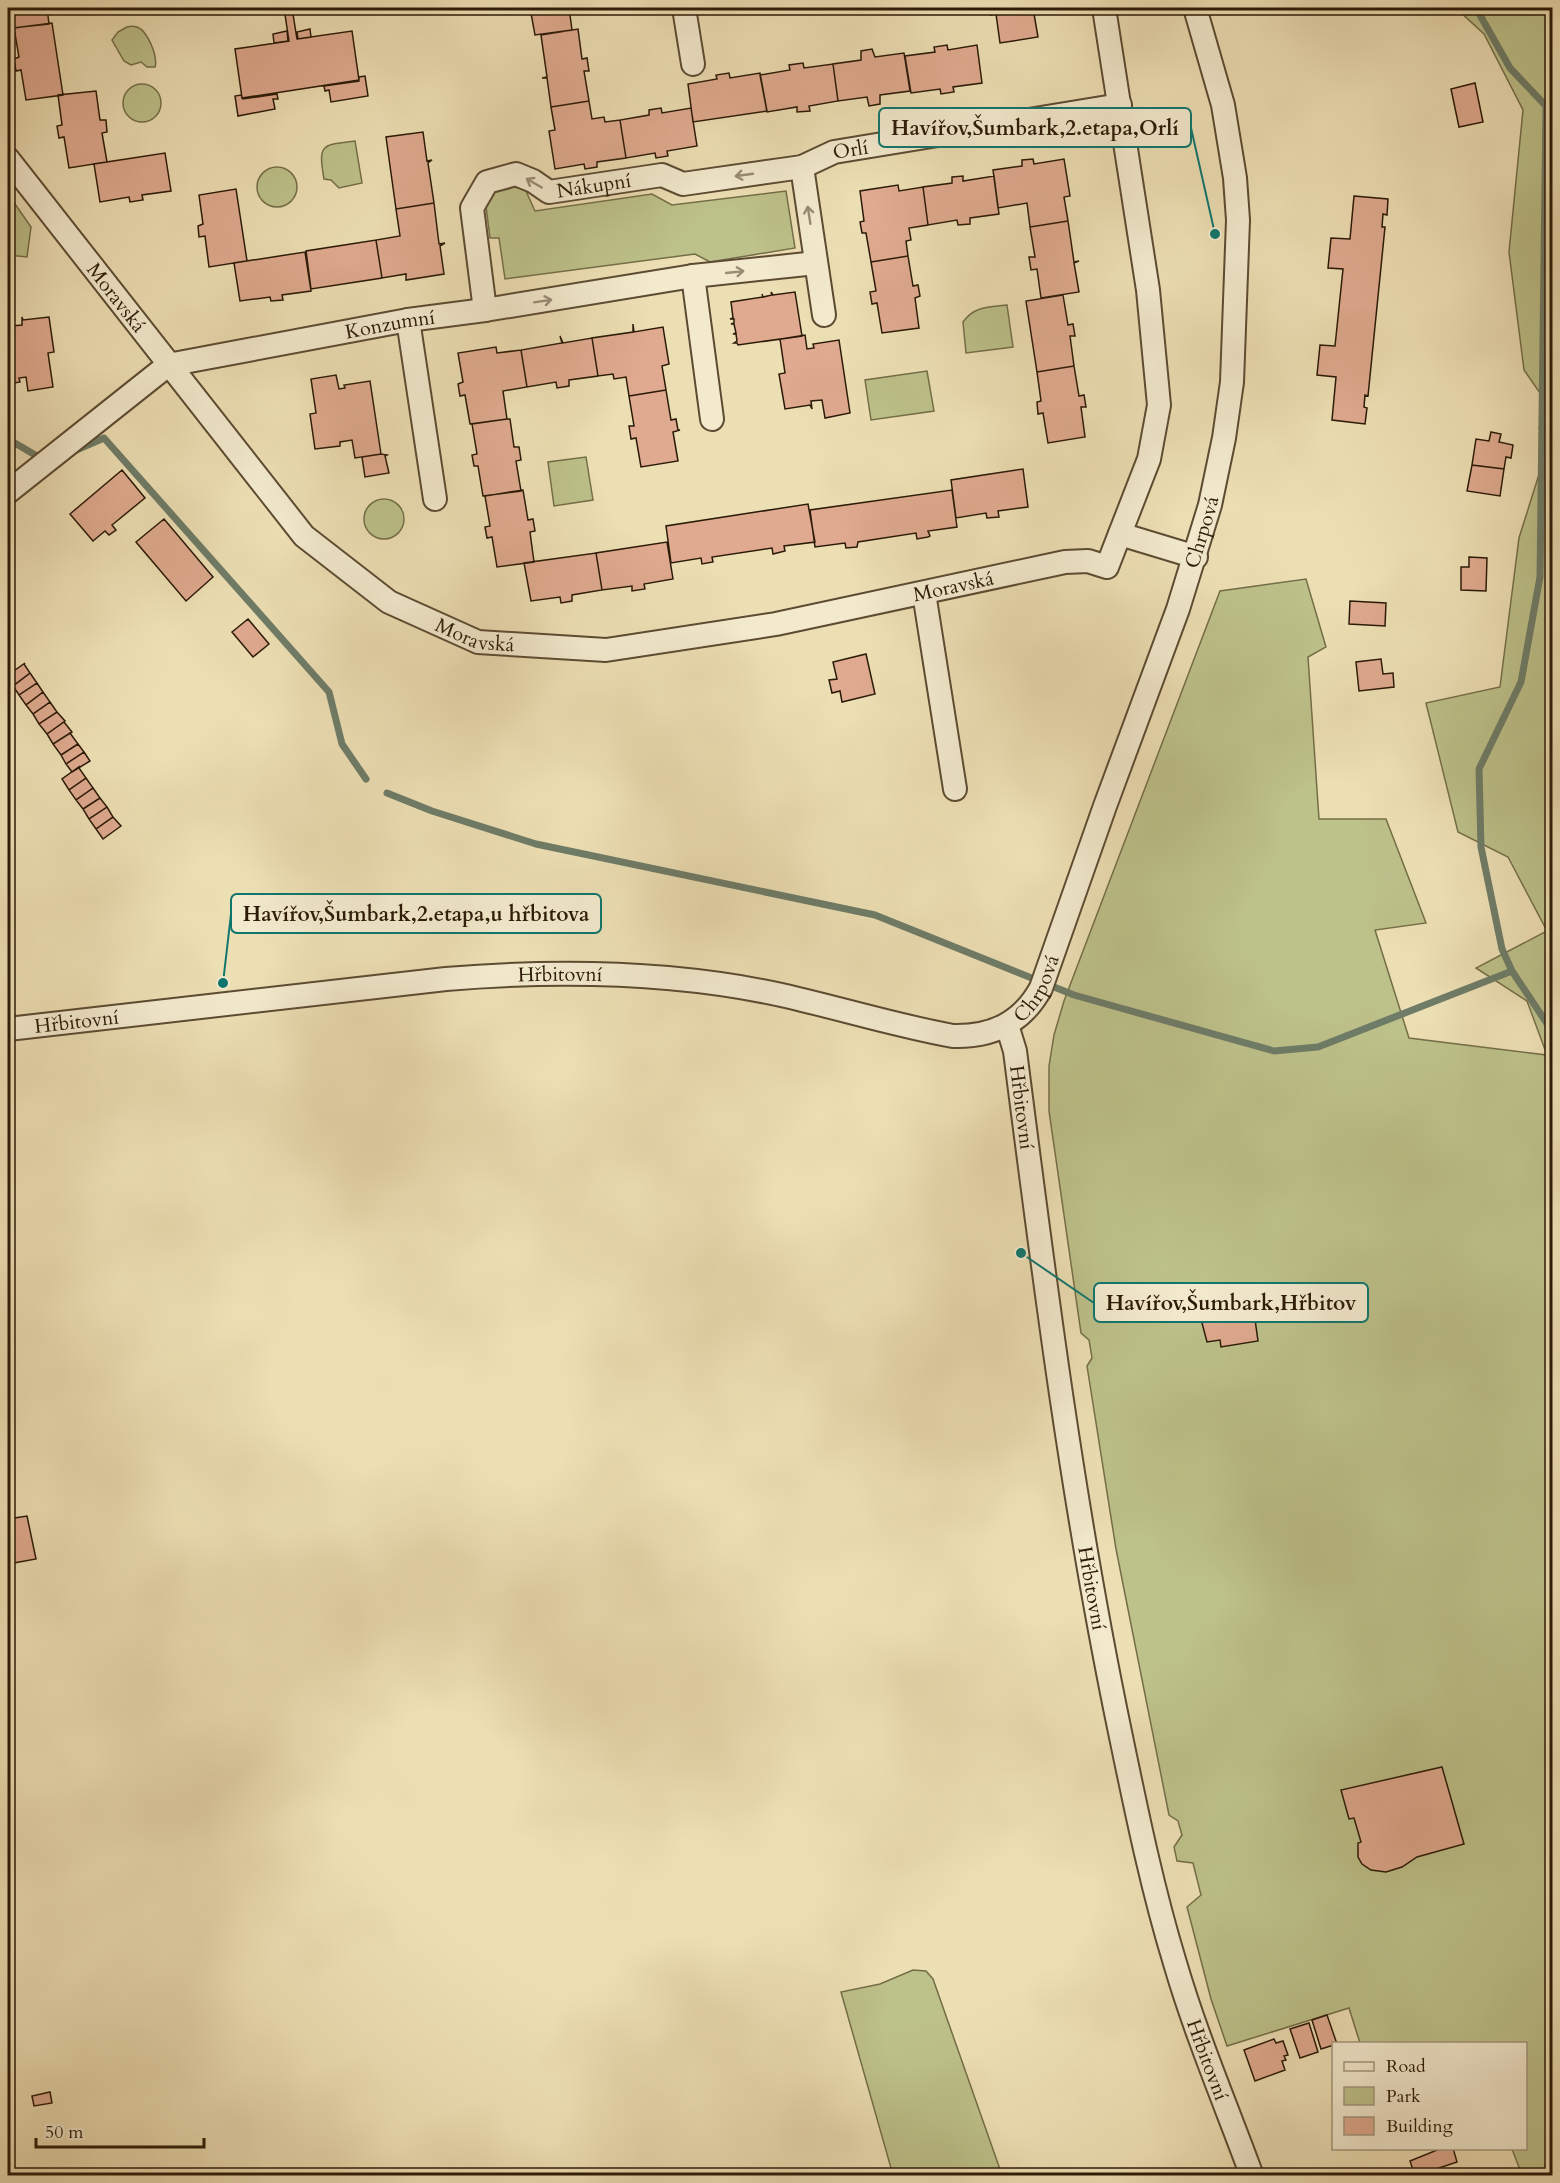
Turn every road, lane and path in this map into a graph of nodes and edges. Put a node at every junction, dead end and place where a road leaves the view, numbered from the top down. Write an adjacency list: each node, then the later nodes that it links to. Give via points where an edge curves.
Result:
1 (684, 8): 4 (street)
2 (1104, 8): 5 (street, Moravská)
3 (1195, 8): 18 (street, Chrpová, via 1223,105 1238,220 1229,407)
4 (693, 64)
5 (1120, 105): 7 (street, Orlí, via 834,152); 17 (street, Moravská, via 1148,291 1160,405 1149,459)
6 (8, 159): 13 (street, Moravská)
7 (802, 167): 8 (street, one-way to 7); 10 (street, Nákupní, one-way to 10, via 683,184 662,175 549,192 516,174 487,182 472,208)
8 (816, 263): 9 (street, Konzumní, one-way to 8); 11 (street)
9 (693, 276): 10 (street, Konzumní, one-way to 9); 14 (street)
10 (485, 310): 12 (street, Konzumní)
11 (824, 315)
12 (408, 320): 13 (street, Konzumní); 16 (street)
13 (168, 365): 15 (street, Konzumní); 19 (street, Moravská, via 304,536 389,602 478,642 606,650 776,624)
14 (712, 419)
15 (8, 492)
16 (435, 499)
17 (1120, 534): 18 (street); 19 (street, Moravská, via 1107,567 1088,561 1065,562)
18 (1196, 557): 21 (street, Chrpová, via 1041,988 1024,1013)
19 (924, 593): 20 (street)
20 (955, 789)
21 (1007, 1025): 22 (street, Hřbitovní, via 985,1034 953,1036 771,993 618,973 446,979); 23 (street, Hřbitovní, via 1015,1051 1083,1537 1127,1767 1175,1963)
22 (8, 1029)
23 (1252, 2175)

